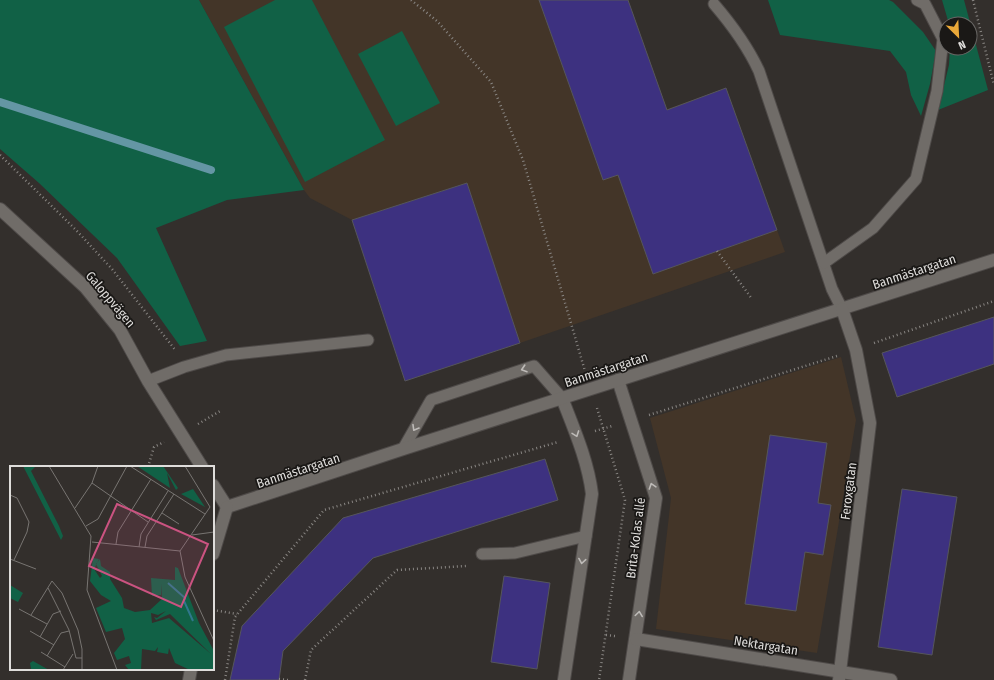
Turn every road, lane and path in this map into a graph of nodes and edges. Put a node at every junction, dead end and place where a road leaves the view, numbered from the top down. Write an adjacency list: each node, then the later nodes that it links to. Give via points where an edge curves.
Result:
1 (411, 0): 17 (path, via 436,21 492,82 523,160)
2 (917, 0): 10 (lane, via 925,4 943,39 937,91 916,179 873,228)
3 (973, 0): 5 (path)
4 (714, 4): 10 (lane, via 739,33 759,71)
5 (994, 85)
6 (0, 155): 14 (path, via 112,269 175,348)
7 (0, 209): 16 (street, Galoppvägen, via 85,287 120,330)
8 (717, 251): 11 (path)
9 (994, 260): 12 (street, Banmästargatan)
10 (824, 263): 12 (lane)
11 (752, 299)
12 (842, 309): 15 (street, Banmästargatan); 33 (street, Feroxgatan, via 856,350 870,423)
13 (368, 340): 14 (lane, via 226,355)
14 (184, 367): 16 (lane)
15 (618, 380): 17 (street, Banmästargatan); 29 (street, Brita-Kolas allé, one-way to 15, via 656,498)
16 (148, 381): 20 (street, Galoppvägen)
17 (591, 389): 18 (street, Banmästargatan); 39 (path, via 625,500)
18 (562, 398): 19 (street, Banmästargatan); 19 (lane, one-way to 19, via 534,366 430,400); 23 (street, one-way to 23, via 590,479 592,494)
19 (403, 449): 22 (street, Banmästargatan)
20 (201, 466)
21 (214, 487): 22 (street)
22 (227, 507): 24 (street)
23 (586, 536): 25 (lane, via 515,553); 38 (street, one-way to 38)
24 (214, 551)
25 (482, 554)
26 (474, 566): 37 (path, via 397,570 311,650)
27 (214, 610): 28 (path)
28 (237, 614)
29 (636, 639): 33 (street, Nektargatan); 40 (street, Brita-Kolas allé)
30 (191, 670): 35 (street)
31 (226, 670): 32 (path)
32 (232, 671)
33 (840, 676): 41 (street, Nektargatan)
34 (280, 679): 36 (path)
35 (189, 680)
36 (288, 680)
37 (305, 680)
38 (564, 680)
39 (599, 680)
40 (629, 680)
41 (891, 680)

